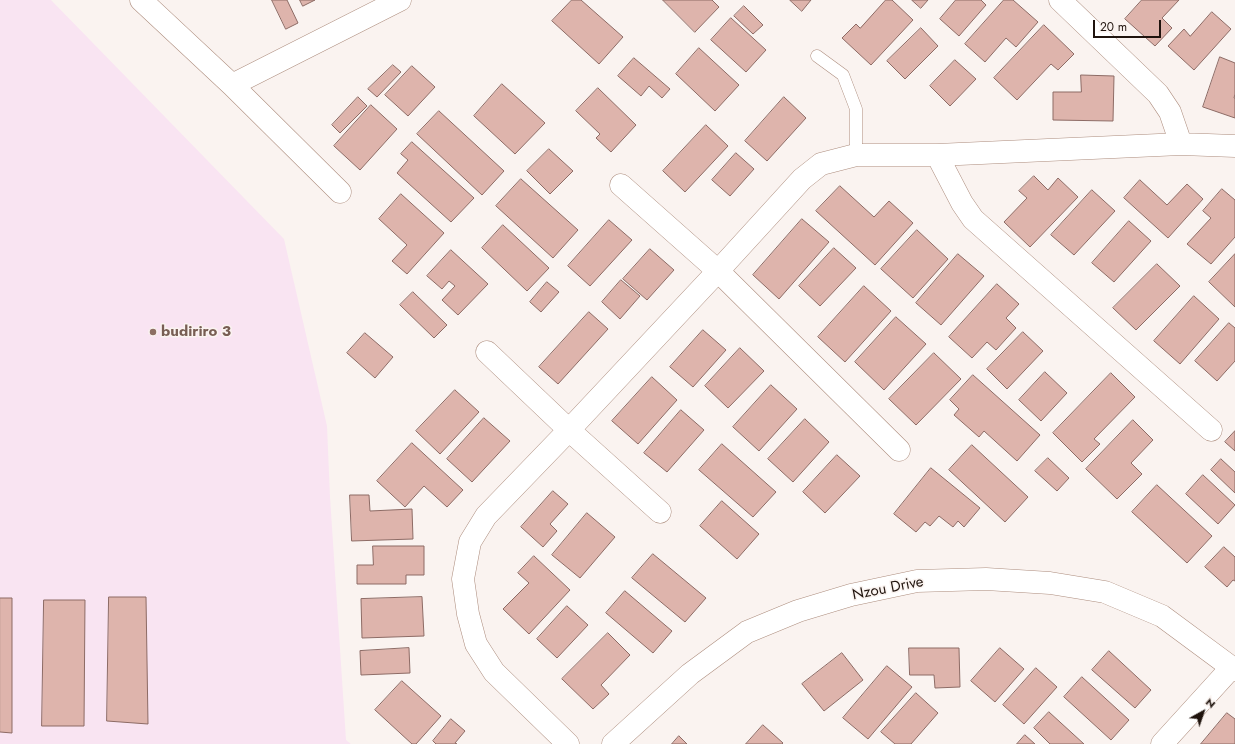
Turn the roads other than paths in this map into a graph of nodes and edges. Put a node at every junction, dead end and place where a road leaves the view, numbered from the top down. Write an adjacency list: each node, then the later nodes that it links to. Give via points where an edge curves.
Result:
1 (141, 0): 5 (street)
2 (400, 0): 5 (street)
3 (1060, 0): 6 (street, via 1158,94 1170,112)
4 (817, 56): 8 (lane, via 843,76 856,109)
5 (232, 85): 11 (street)
6 (1181, 144): 7 (street); 9 (street)
7 (1235, 146)
8 (856, 155): 9 (street); 12 (street, via 821,164 802,179)
9 (937, 155): 15 (street, via 962,203 973,218)
10 (621, 186): 12 (street)
11 (340, 192)
12 (718, 271): 14 (street); 16 (street)
13 (486, 352): 14 (street)
14 (569, 430): 17 (street); 19 (street, via 486,516 470,542 464,579 468,614 476,644 494,672)
15 (1212, 430)
16 (899, 450)
17 (660, 512)
18 (1234, 668): 20 (street, Nzou Drive, via 1162,616 1105,592 1050,582 986,579 917,581 851,595 798,611 747,632 690,674); 21 (street)
19 (568, 744)
20 (613, 744)
21 (1162, 744)

